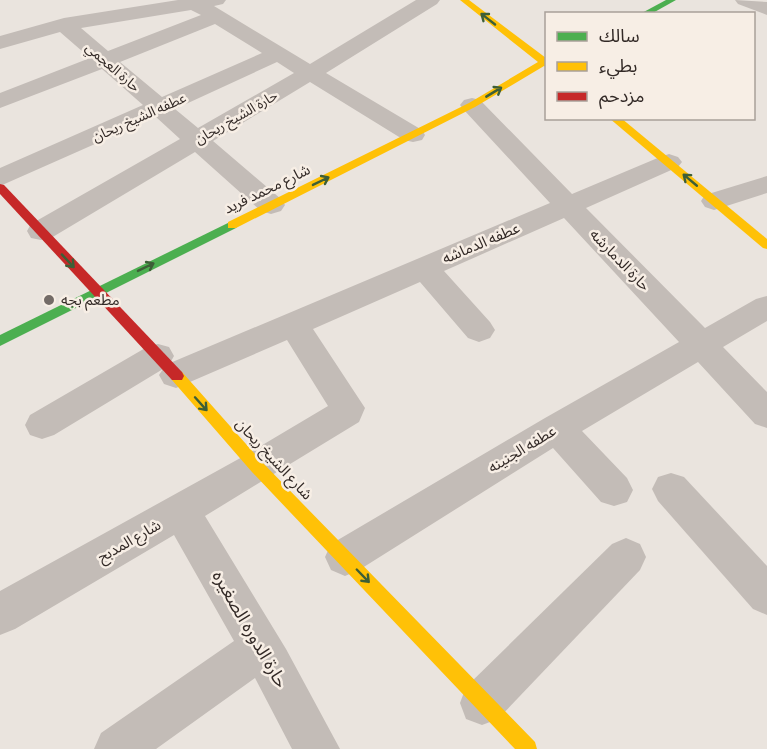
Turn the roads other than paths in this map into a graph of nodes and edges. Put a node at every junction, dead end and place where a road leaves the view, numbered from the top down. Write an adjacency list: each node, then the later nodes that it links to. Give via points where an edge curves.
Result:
1 (430, 0): 15 (street, حارة الشيخ ريحان)
2 (464, 0): 13 (street, one-way to 2)
3 (672, 0): 8 (street)
4 (745, 0): 7 (street)
5 (190, 3): 6 (street); 9 (street)
6 (216, 8): 11 (street); 12 (street)
7 (767, 9)
8 (648, 12)
9 (63, 24): 10 (street); 12 (street, حارة العجمي)
10 (0, 43)
11 (278, 54): 15 (street); 18 (street, عطفه الشيخ ريحان)
12 (105, 60): 16 (street); 18 (street, حارة العجمي)
13 (545, 62)
14 (545, 64): 17 (street, شارع محمد فريد, one-way to 14)
15 (310, 73): 20 (street); 21 (street, حارة الشيخ ريحان)
16 (0, 101)
17 (472, 105): 20 (street, شارع محمد فريد); 27 (street, حارة الدمارشه)
18 (159, 108): 21 (street, حارة العجمي); 24 (street, عطفه الشيخ ريحان)
19 (616, 120): 22 (street)
20 (413, 135): 26 (street, شارع محمد فريد, one-way to 20)
21 (196, 140): 26 (street, حارة العجمي); 28 (street, حارة الشيخ ريحان)
22 (669, 162): 25 (street, one-way to 22); 27 (street, عطفه الدماشه)
23 (767, 184): 25 (street)
24 (0, 186): 28 (street, شارع الشيخ ريحان)
25 (714, 201): 29 (street)
26 (271, 205): 31 (street, شارع محمد فريد, one-way to 26)
27 (568, 206): 30 (street, عطفه الدماشه); 36 (street, حارة الدمارشه)
28 (41, 231): 31 (street, شارع الشيخ ريحان, one-way to 31)
29 (767, 245)
30 (425, 268): 33 (street, عطفه الدماشه); 34 (street)
31 (98, 292): 35 (street, شارع محمد فريد); 37 (street, شارع الشيخ ريحان)
32 (767, 307): 36 (street, عطفه الجنينه)
33 (294, 325): 37 (street, عطفه الدماشه); 41 (street, via 348,410)
34 (479, 330)
35 (0, 340)
36 (700, 344): 38 (street, حارة الدمارشه); 40 (street, عطفه الجنينه)
37 (167, 366): 39 (street, عطفه الدماشه); 41 (street, شارع الشيخ ريحان, one-way to 41)
38 (767, 414)
39 (42, 425)
40 (557, 428): 43 (street); 45 (street, عطفه الجنينه)
41 (257, 467): 44 (street, شارع المدبح); 45 (street, شارع الشيخ ريحان)
42 (671, 489): 47 (street)
43 (614, 490)
44 (181, 511): 48 (street, شارع المدبح); 49 (street, حارة الدوره الصغيره)
45 (345, 557): 50 (street, شارع الشيخ ريحان, one-way to 50)
46 (626, 557): 50 (street)
47 (767, 595)
48 (0, 614)
49 (261, 648): 52 (street); 53 (street, حارة الدوره الصغيره)
50 (482, 703): 51 (street, شارع الشيخ ريحان)
51 (515, 745)
52 (117, 749)
53 (318, 749)

